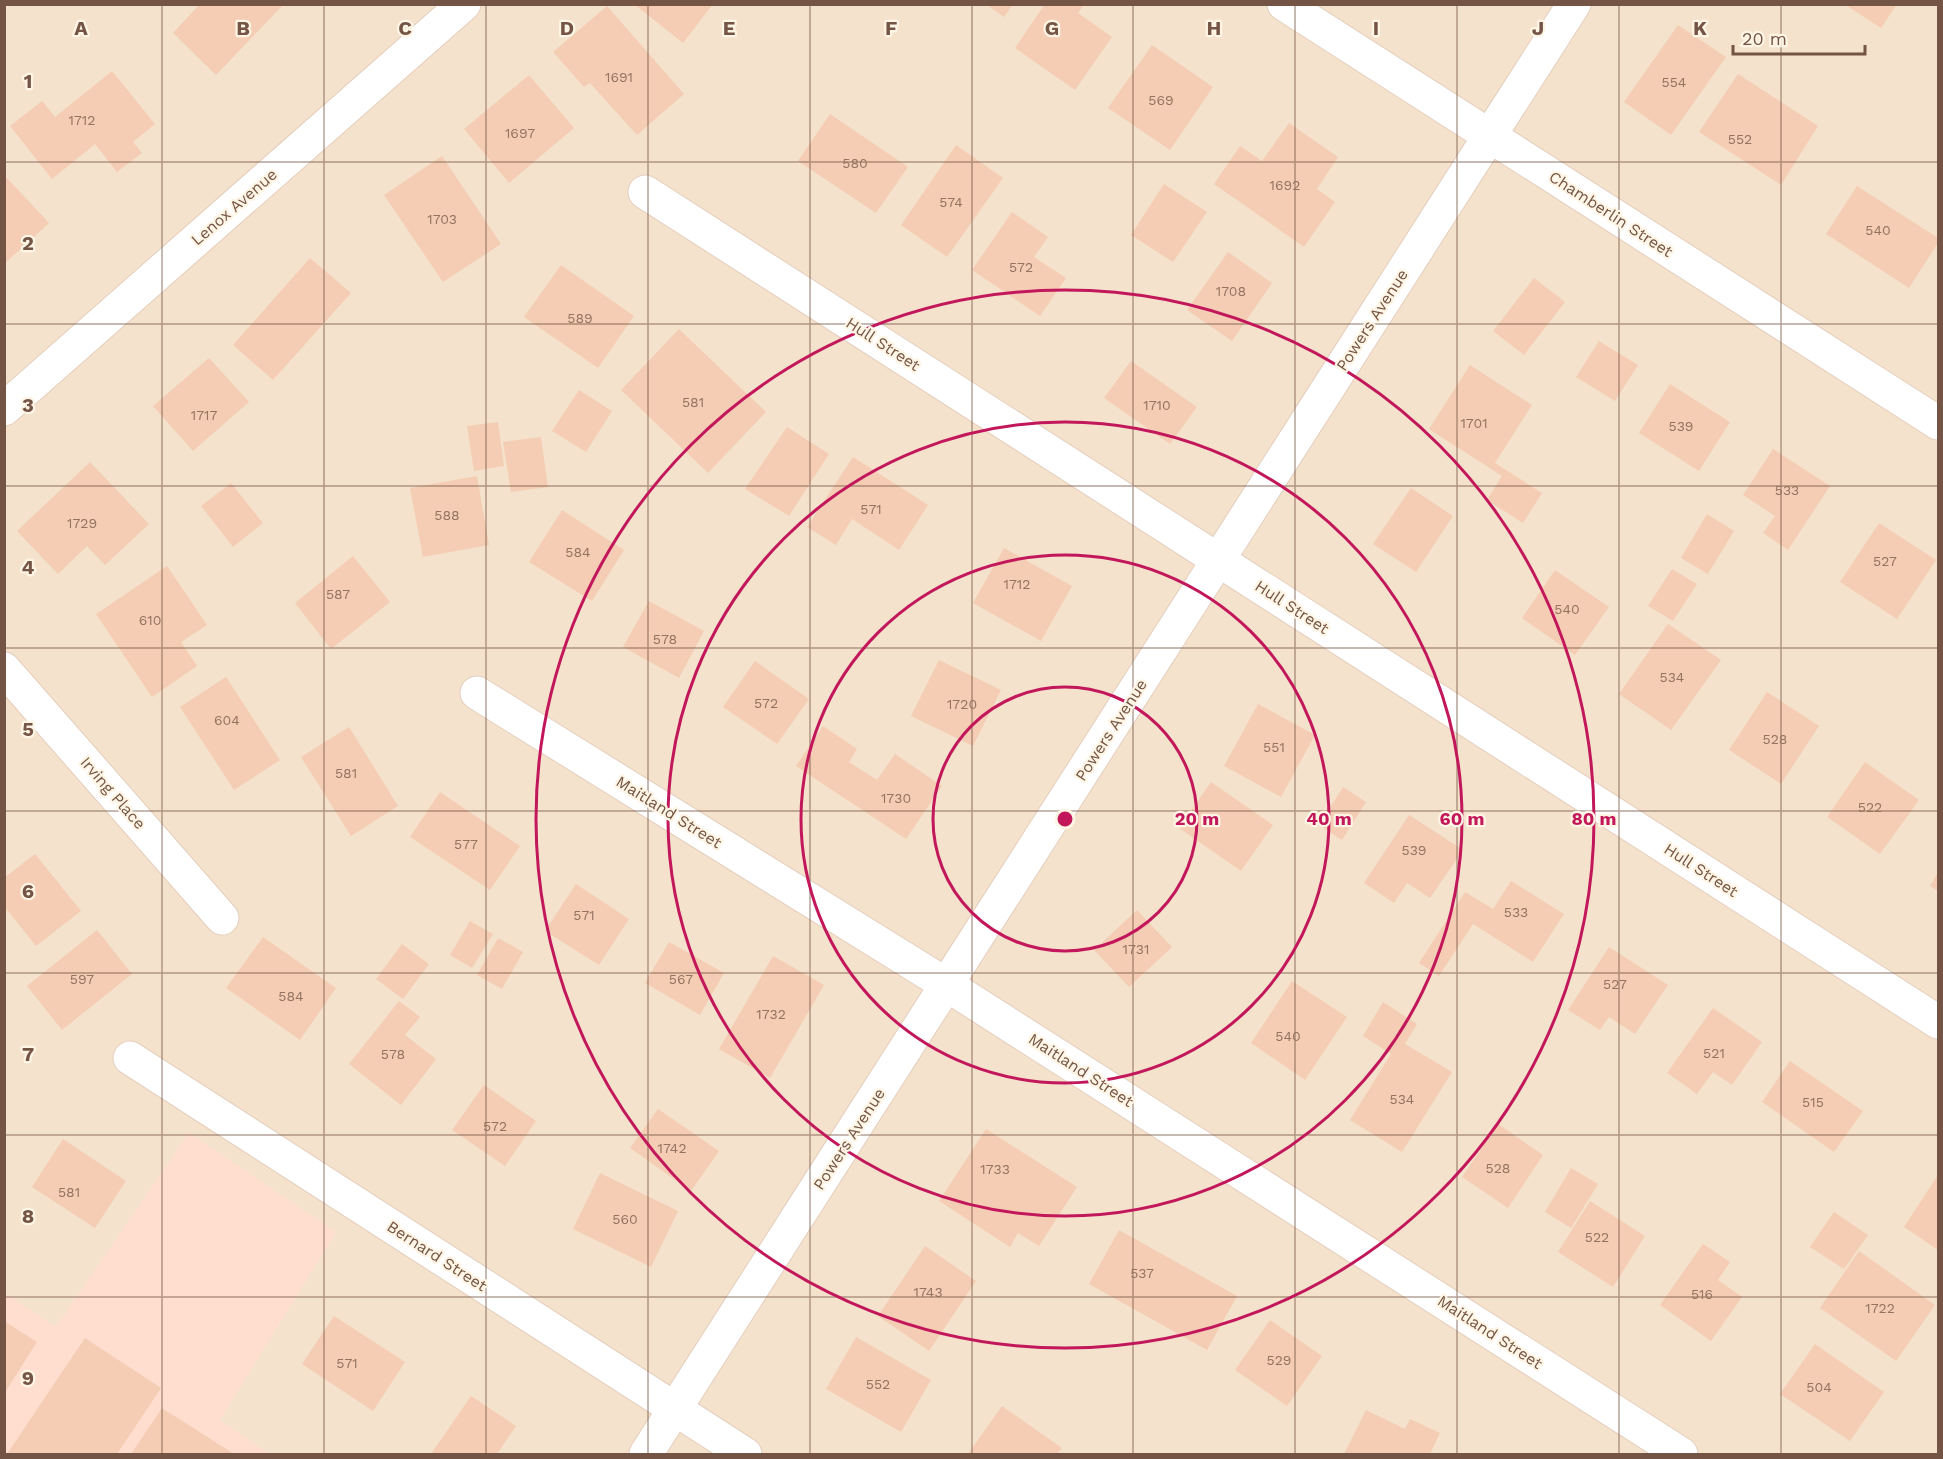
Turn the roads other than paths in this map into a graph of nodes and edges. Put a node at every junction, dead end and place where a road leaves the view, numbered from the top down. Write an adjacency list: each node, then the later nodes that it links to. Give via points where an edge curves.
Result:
1 (464, 4): 6 (street, Lenox Avenue)
2 (1284, 4): 4 (street, Chamberlin Street)
3 (1574, 4): 4 (street, Powers Avenue)
4 (1490, 136): 7 (street, Chamberlin Street); 8 (street, Powers Avenue)
5 (645, 192): 8 (street, Hull Street)
6 (4, 409)
7 (1938, 423)
8 (1220, 559): 12 (street, Powers Avenue); 13 (street, Hull Street)
9 (4, 669): 11 (street, Irving Place)
10 (477, 693): 12 (street, Maitland Street)
11 (222, 918)
12 (947, 985): 15 (street, Powers Avenue); 18 (street, Maitland Street)
13 (1938, 1022)
14 (130, 1058): 15 (street, Bernard Street)
15 (675, 1410): 16 (street, Powers Avenue); 17 (street, Bernard Street)
16 (646, 1455)
17 (745, 1455)
18 (1681, 1455)

